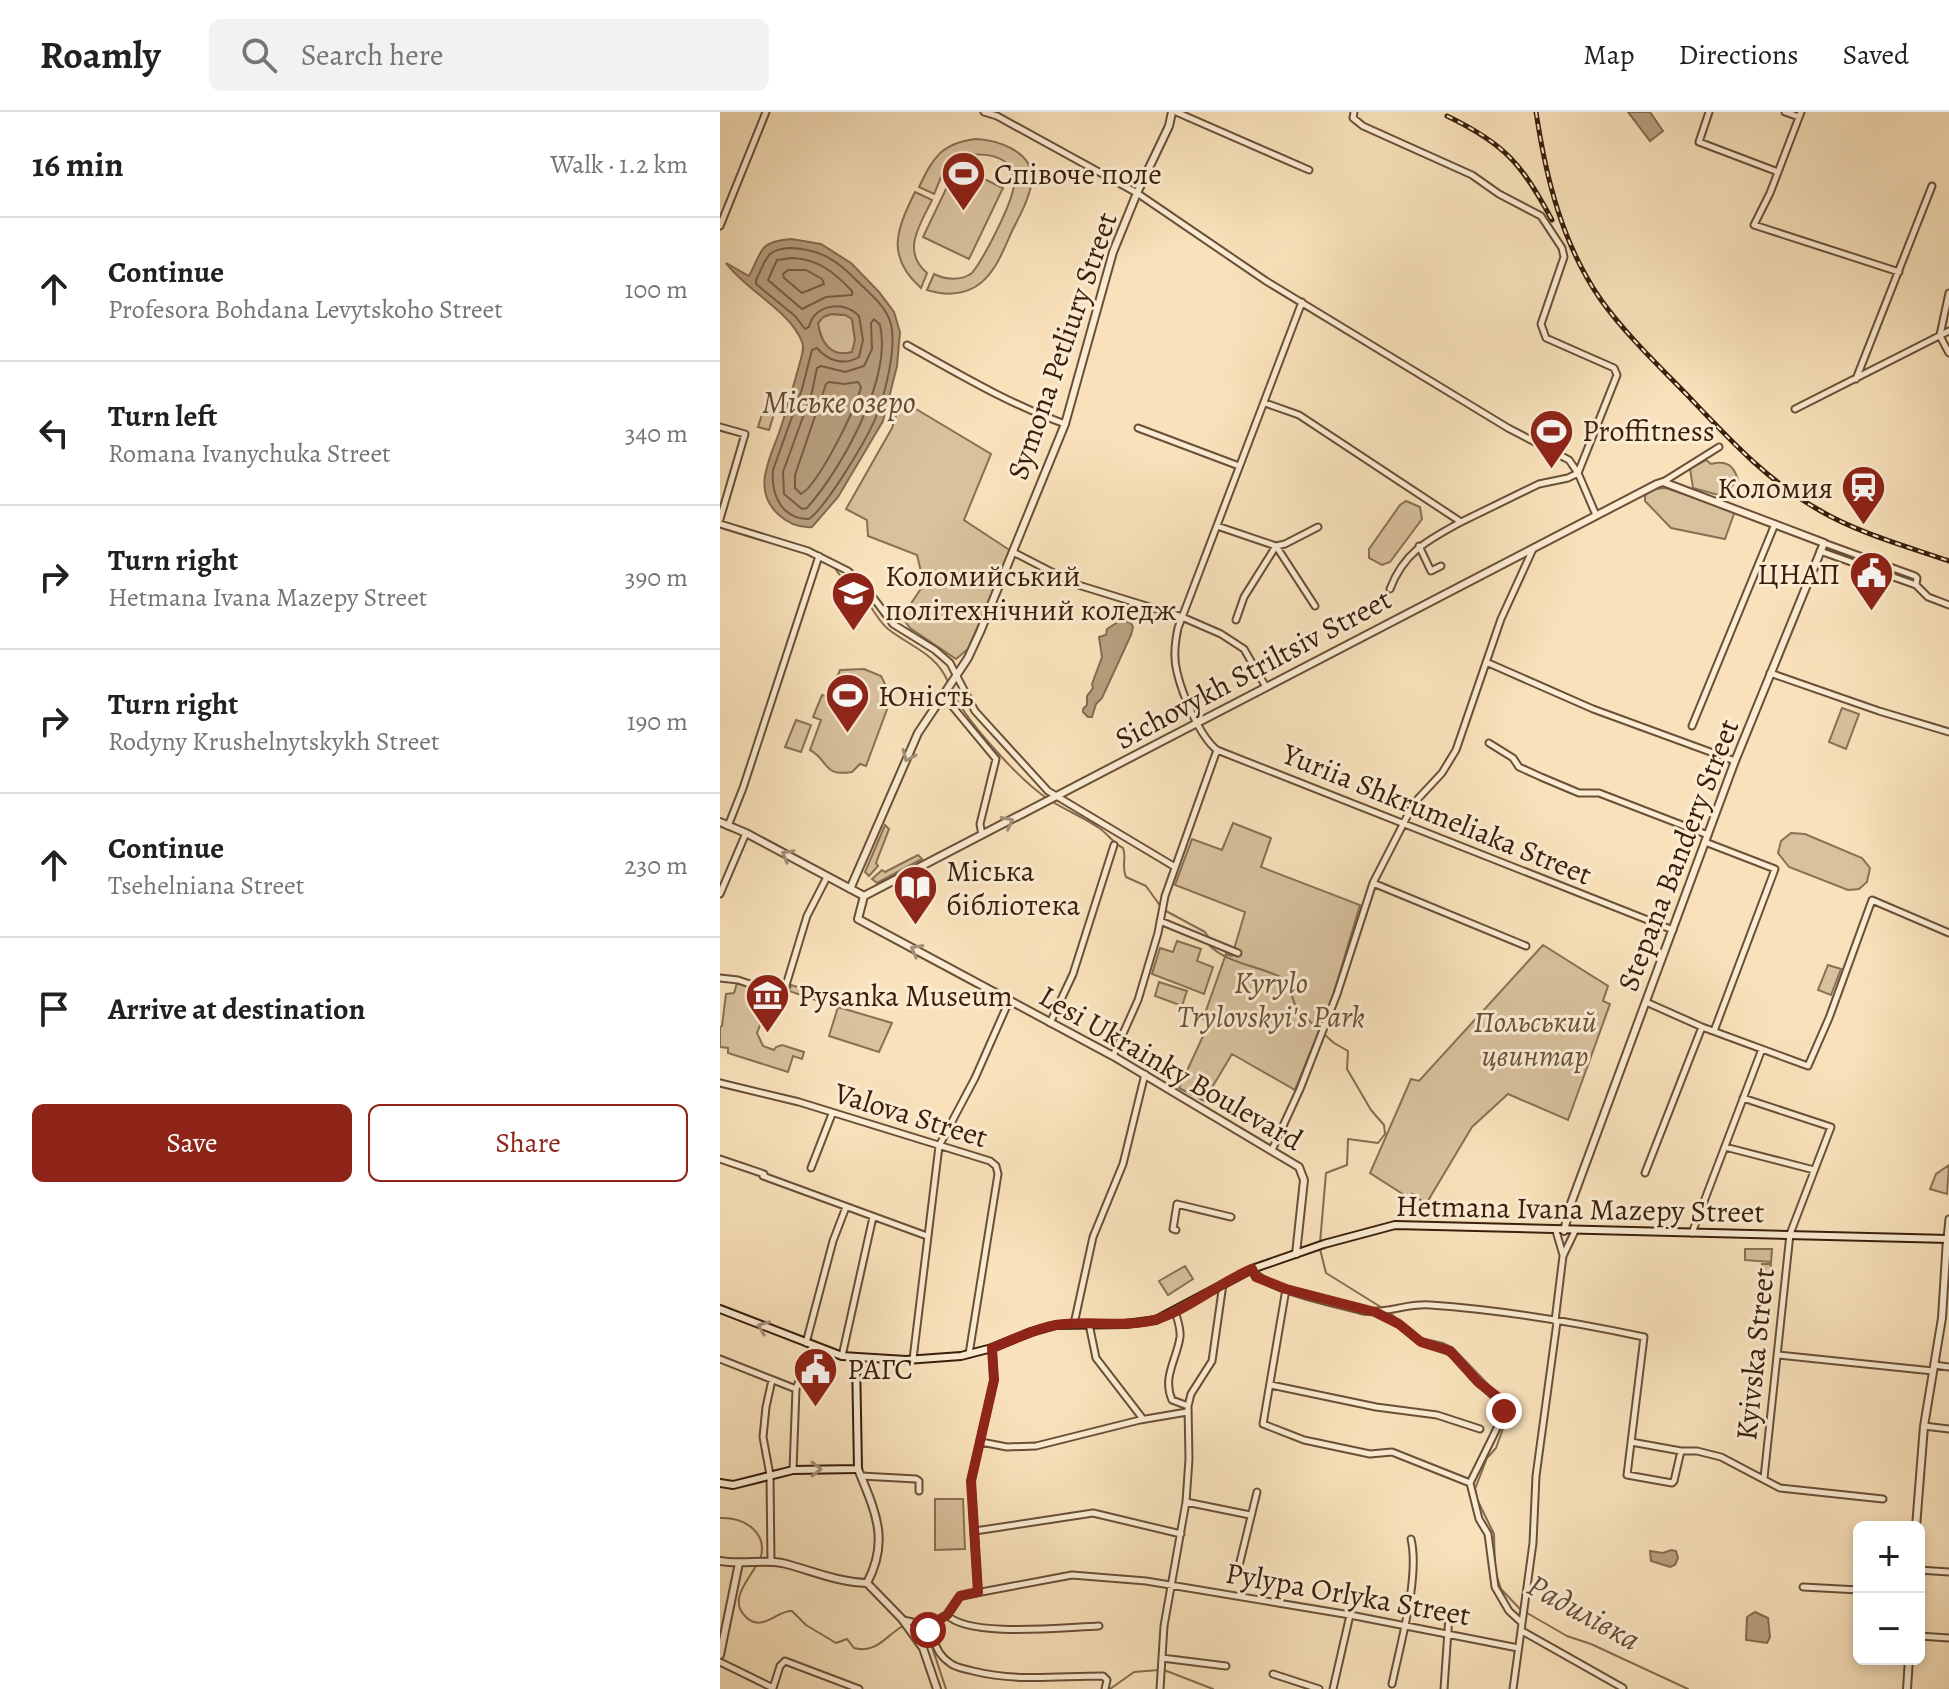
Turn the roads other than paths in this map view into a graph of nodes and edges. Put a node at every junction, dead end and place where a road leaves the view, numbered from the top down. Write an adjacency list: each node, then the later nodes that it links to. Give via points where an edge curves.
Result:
1 (766, 112): 12 (street)
2 (984, 112): 11 (street)
3 (1174, 112): 8 (street); 11 (street, Symona Petliury Street)
4 (1354, 112): 28 (street, via 1353,118 1363,126 1472,175 1541,216 1562,248 1542,334 1614,368 1617,375)
5 (1709, 112): 9 (street, via 1699,142)
6 (1785, 112): 7 (street)
7 (1800, 114): 9 (street)
8 (1309, 170)
9 (1778, 172): 13 (street, via 1754,225)
10 (1932, 186): 13 (street)
11 (1137, 193): 15 (street); 23 (street, Symona Petliury Street, via 1113,252)
12 (720, 226)
13 (1899, 272): 20 (street)
14 (1949, 293): 17 (street)
15 (1302, 302): 21 (street); 28 (street, via 1569,460)
16 (1949, 331): 17 (street)
17 (1940, 336): 19 (street); 20 (street)
18 (907, 345): 23 (street, via 1029,411)
19 (1949, 353)
20 (1856, 379): 22 (street)
21 (1265, 403): 27 (street); 32 (street, via 1299,415)
22 (1795, 409)
23 (1065, 424): 40 (street, Symona Petliury Street)
24 (720, 427): 31 (street, via 745,434)
25 (1138, 428): 27 (street)
26 (1719, 447): 29 (street, Sichovykh Striltsiv Street)
27 (1239, 466): 34 (street)
28 (1578, 473): 30 (street); 32 (street, via 1539,484)
29 (1663, 482): 30 (street, Sichovykh Striltsiv Street); 33 (street)
30 (1596, 515): 39 (street, Sichovykh Striltsiv Street)
31 (720, 522): 42 (street)
32 (1461, 522): 38 (street)
33 (1775, 524): 36 (street); 58 (street)
34 (1217, 526): 37 (street); 50 (street)
35 (1318, 527): 37 (street)
36 (1824, 543): 41 (street, Stepana Bandery Street); 46 (street, via 1915,576)
37 (1276, 546): 49 (street); 51 (street)
38 (1419, 546): 44 (street, via 1431,571); 47 (street)
39 (1533, 548): 43 (street, Sichovykh Striltsiv Street); 45 (street)
40 (1012, 551): 50 (street, via 1075,584); 54 (street, Symona Petliury Street)
41 (1820, 551): 46 (street); 53 (street, Stepana Bandery Street)
42 (819, 556): 54 (street, via 842,567 893,624 943,656); 66 (street)
43 (1514, 558): 45 (street, via 1524,561); 55 (street, Sichovykh Striltsiv Street)
44 (1441, 566)
45 (1524, 567): 52 (street)
46 (1916, 585): 48 (street, via 1928,597)
47 (1390, 589)
48 (1949, 605)
49 (1315, 606)
50 (1182, 617): 55 (street, via 1244,649); 57 (street, via 1175,641 1177,672)
51 (1236, 620)
52 (1486, 662): 62 (street, via 1593,709); 65 (street, via 1453,757)
53 (1770, 673): 59 (street); 62 (street, Stepana Bandery Street)
54 (956, 678): 56 (street, Symona Petliury Street); 63 (street, via 975,711)
55 (1266, 687): 57 (street, Sichovykh Striltsiv Street)
56 (945, 692): 68 (street, via 996,759); 74 (street, one-way to 74, via 918,733)
57 (1198, 723): 61 (street); 63 (street, Sichovykh Striltsiv Street)
58 (1692, 726)
59 (1949, 732)
60 (1489, 743): 69 (street, via 1519,767 1557,784 1599,793)
61 (1217, 750): 65 (street, Yuriia Shkrumeliaka Street); 71 (street)
62 (1735, 761): 69 (street, Stepana Bandery Street)
63 (1052, 799): 68 (street, Sichovykh Striltsiv Street, one-way to 63); 70 (street)
64 (720, 822): 66 (street)
65 (1403, 824): 73 (street); 78 (street, Yuriia Shkrumeliaka Street)
66 (728, 826): 67 (street)
67 (746, 833): 72 (street, one-way to 67); 75 (street)
68 (982, 835): 76 (street, Sichovykh Striltsiv Street)
69 (1706, 839): 78 (street, Stepana Bandery Street); 87 (street, via 1775,869)
70 (1116, 840): 71 (street); 85 (street, via 1085,941)
71 (1175, 867): 77 (street)
72 (827, 877): 74 (street); 82 (street, via 807,916 783,995)
73 (1373, 883): 80 (street); 96 (street, via 1337,994)
74 (850, 889): 76 (street)
75 (720, 894)
76 (864, 896): 83 (street, Lesi Ukrainky Boulevard, one-way to 76, via 858,919)
77 (1160, 921): 81 (street); 89 (street, via 1138,1000)
78 (1673, 930): 84 (street, Stepana Bandery Street)
79 (1949, 933): 88 (street, via 1872,900 1808,1066)
80 (1526, 946)
81 (1238, 953)
82 (720, 978)
83 (1009, 1001): 85 (street, Lesi Ukrainky Boulevard); 94 (street)
84 (1646, 1002): 86 (street); 106 (street, Stepana Bandery Street)
85 (1050, 1023): 89 (street, Lesi Ukrainky Boulevard)
86 (1702, 1027): 87 (street); 100 (street)
87 (1714, 1031): 88 (street)
88 (1762, 1049): 92 (street)
89 (1113, 1056): 90 (street, Lesi Ukrainky Boulevard)
90 (1145, 1074): 96 (street, Lesi Ukrainky Boulevard); 121 (street, via 1122,1168 1093,1237)
91 (720, 1083): 93 (street, Valova Street)
92 (1743, 1098): 95 (street); 99 (street, Kyivska Street, via 1831,1127)
93 (832, 1114): 94 (street, Valova Street); 98 (street)
94 (940, 1145): 110 (street); 125 (street, Valova Street, via 990,1161 998,1174)
95 (1725, 1147): 99 (street); 108 (street)
96 (1272, 1150): 112 (street, Lesi Ukrainky Boulevard, via 1304,1175)
97 (720, 1159): 101 (street)
98 (811, 1168)
99 (1814, 1170): 109 (street, Kyivska Street)
100 (1645, 1173)
101 (846, 1207): 102 (street); 123 (street)
102 (873, 1217): 110 (street); 127 (street)
103 (1231, 1217): 105 (street, via 1177,1204)
104 (1949, 1219): 111 (street)
105 (1176, 1230)
106 (1560, 1231): 107 (street, Hetmana Ivana Mazepy Street); 112 (street, Hetmana Ivana Mazepy Street, via 1395,1225); 113 (street)
107 (1575, 1231): 108 (street, Hetmana Ivana Mazepy Street); 113 (street)
108 (1692, 1233): 109 (street, Hetmana Ivana Mazepy Street)
109 (1790, 1234): 111 (street, Hetmana Ivana Mazepy Street); 126 (street, Kyivska Street)
110 (927, 1236): 130 (street)
111 (1948, 1239): 132 (street)
112 (1296, 1254): 114 (street, Hetmana Ivana Mazepy Street)
113 (1563, 1256): 120 (street)
114 (1252, 1269): 115 (street, Hetmana Ivana Mazepy Street); 116 (street, via 1256,1277)
115 (1223, 1282): 118 (street, Hetmana Ivana Mazepy Street); 136 (street, via 1212,1361 1191,1394)
116 (1286, 1289): 119 (street); 134 (street)
117 (720, 1309): 123 (street, Hetmana Ivana Mazepy Street, one-way to 117)
118 (1175, 1311): 122 (street, Hetmana Ivana Mazepy Street, via 1143,1322); 136 (street, via 1180,1336 1168,1391 1172,1400)
119 (1382, 1311): 120 (street, via 1431,1305); 149 (street, via 1421,1342 1450,1351 1502,1403 1501,1420)
120 (1556, 1321): 142 (street, via 1645,1339); 174 (street)
121 (1074, 1324): 122 (street, Hetmana Ivana Mazepy Street); 124 (street, Hetmana Ivana Mazepy Street, via 1041,1329)
122 (1089, 1324): 137 (street, via 1096,1358)
123 (809, 1346): 127 (street, Hetmana Ivana Mazepy Street); 135 (street)
124 (992, 1348): 125 (street, Hetmana Ivana Mazepy Street); 141 (street, via 994,1380)
125 (969, 1354): 130 (street, Hetmana Ivana Mazepy Street)
126 (1778, 1355): 132 (street); 147 (street, Kyivska Street)
127 (842, 1356): 129 (street, Hetmana Ivana Mazepy Street)
128 (720, 1359): 133 (street)
129 (856, 1359): 130 (street, Hetmana Ivana Mazepy Street); 145 (street)
130 (913, 1359)
131 (1949, 1367): 132 (street)
132 (1933, 1368): 138 (street)
133 (772, 1380): 135 (street); 146 (street, via 763,1437)
134 (1271, 1385): 139 (street, via 1437,1415); 149 (street, via 1263,1424 1304,1440 1370,1454 1392,1452)
135 (796, 1389): 144 (street)
136 (1188, 1409): 137 (street); 153 (street)
137 (1143, 1420): 141 (street, via 1036,1446)
138 (1924, 1426): 140 (street); 155 (street)
139 (1480, 1429)
140 (1949, 1429)
141 (981, 1442): 156 (street, via 971,1481)
142 (1631, 1442): 143 (street); 143 (street, via 1627,1475 1659,1482 1674,1481)
143 (1681, 1451): 147 (street, via 1721,1457)
144 (793, 1470): 145 (street, one-way to 145); 146 (street)
145 (860, 1472): 150 (street, via 916,1479); 165 (street, via 880,1534)
146 (770, 1475): 148 (street, via 733,1485); 161 (street)
147 (1764, 1478): 152 (street, via 1790,1490)
148 (720, 1483)
149 (1470, 1483): 174 (street, via 1488,1534 1495,1587)
150 (919, 1491)
151 (1257, 1492): 154 (street)
152 (1883, 1499)
153 (1186, 1502): 154 (street); 157 (street)
154 (1250, 1515): 162 (street)
155 (1916, 1521)
156 (975, 1531): 157 (street, via 1093,1513); 169 (street)
157 (1181, 1534): 166 (street)
158 (1411, 1539): 175 (street)
159 (720, 1561): 160 (street)
160 (739, 1563): 161 (street); 183 (street)
161 (767, 1563): 165 (street, via 841,1582)
162 (1238, 1570)
163 (1925, 1570): 164 (street)
164 (1949, 1572)
165 (867, 1583): 173 (street)
166 (1170, 1585): 169 (street, Pylypa Orlyka Street, via 1072,1575); 171 (street, Pylypa Orlyka Street); 184 (street)
167 (1803, 1587): 168 (street)
168 (1853, 1590)
169 (978, 1592): 170 (street, via 960,1596)
170 (947, 1615): 176 (street, via 960,1624 992,1628); 177 (street)
171 (1350, 1615): 175 (street, Pylypa Orlyka Street); 197 (street)
172 (1449, 1616): 179 (street)
173 (902, 1619): 177 (street); 193 (street, via 926,1653)
174 (1521, 1622): 178 (street)
175 (1404, 1625): 179 (street, Pylypa Orlyka Street); 189 (street)
176 (1099, 1626)
177 (926, 1627): 194 (street, via 954,1666 1014,1679 1103,1676 1108,1681)
178 (1522, 1631): 182 (street); 191 (street)
179 (1449, 1634): 182 (street, Pylypa Orlyka Street); 198 (street)
180 (1925, 1636): 181 (street)
181 (1949, 1638)
182 (1518, 1648): 199 (street)
183 (720, 1655)
184 (1162, 1658): 187 (street); 195 (street)
185 (720, 1662): 190 (street)
186 (1909, 1665): 200 (street)
187 (1226, 1666)
188 (1273, 1674): 196 (street)
189 (1392, 1684)
190 (774, 1688): 192 (street, via 785,1661)
191 (1623, 1688)
192 (859, 1689)
193 (937, 1689)
194 (1105, 1689)
195 (1160, 1689)
196 (1319, 1689)
197 (1333, 1689)
198 (1444, 1689)
199 (1513, 1689)
200 (1907, 1689)

